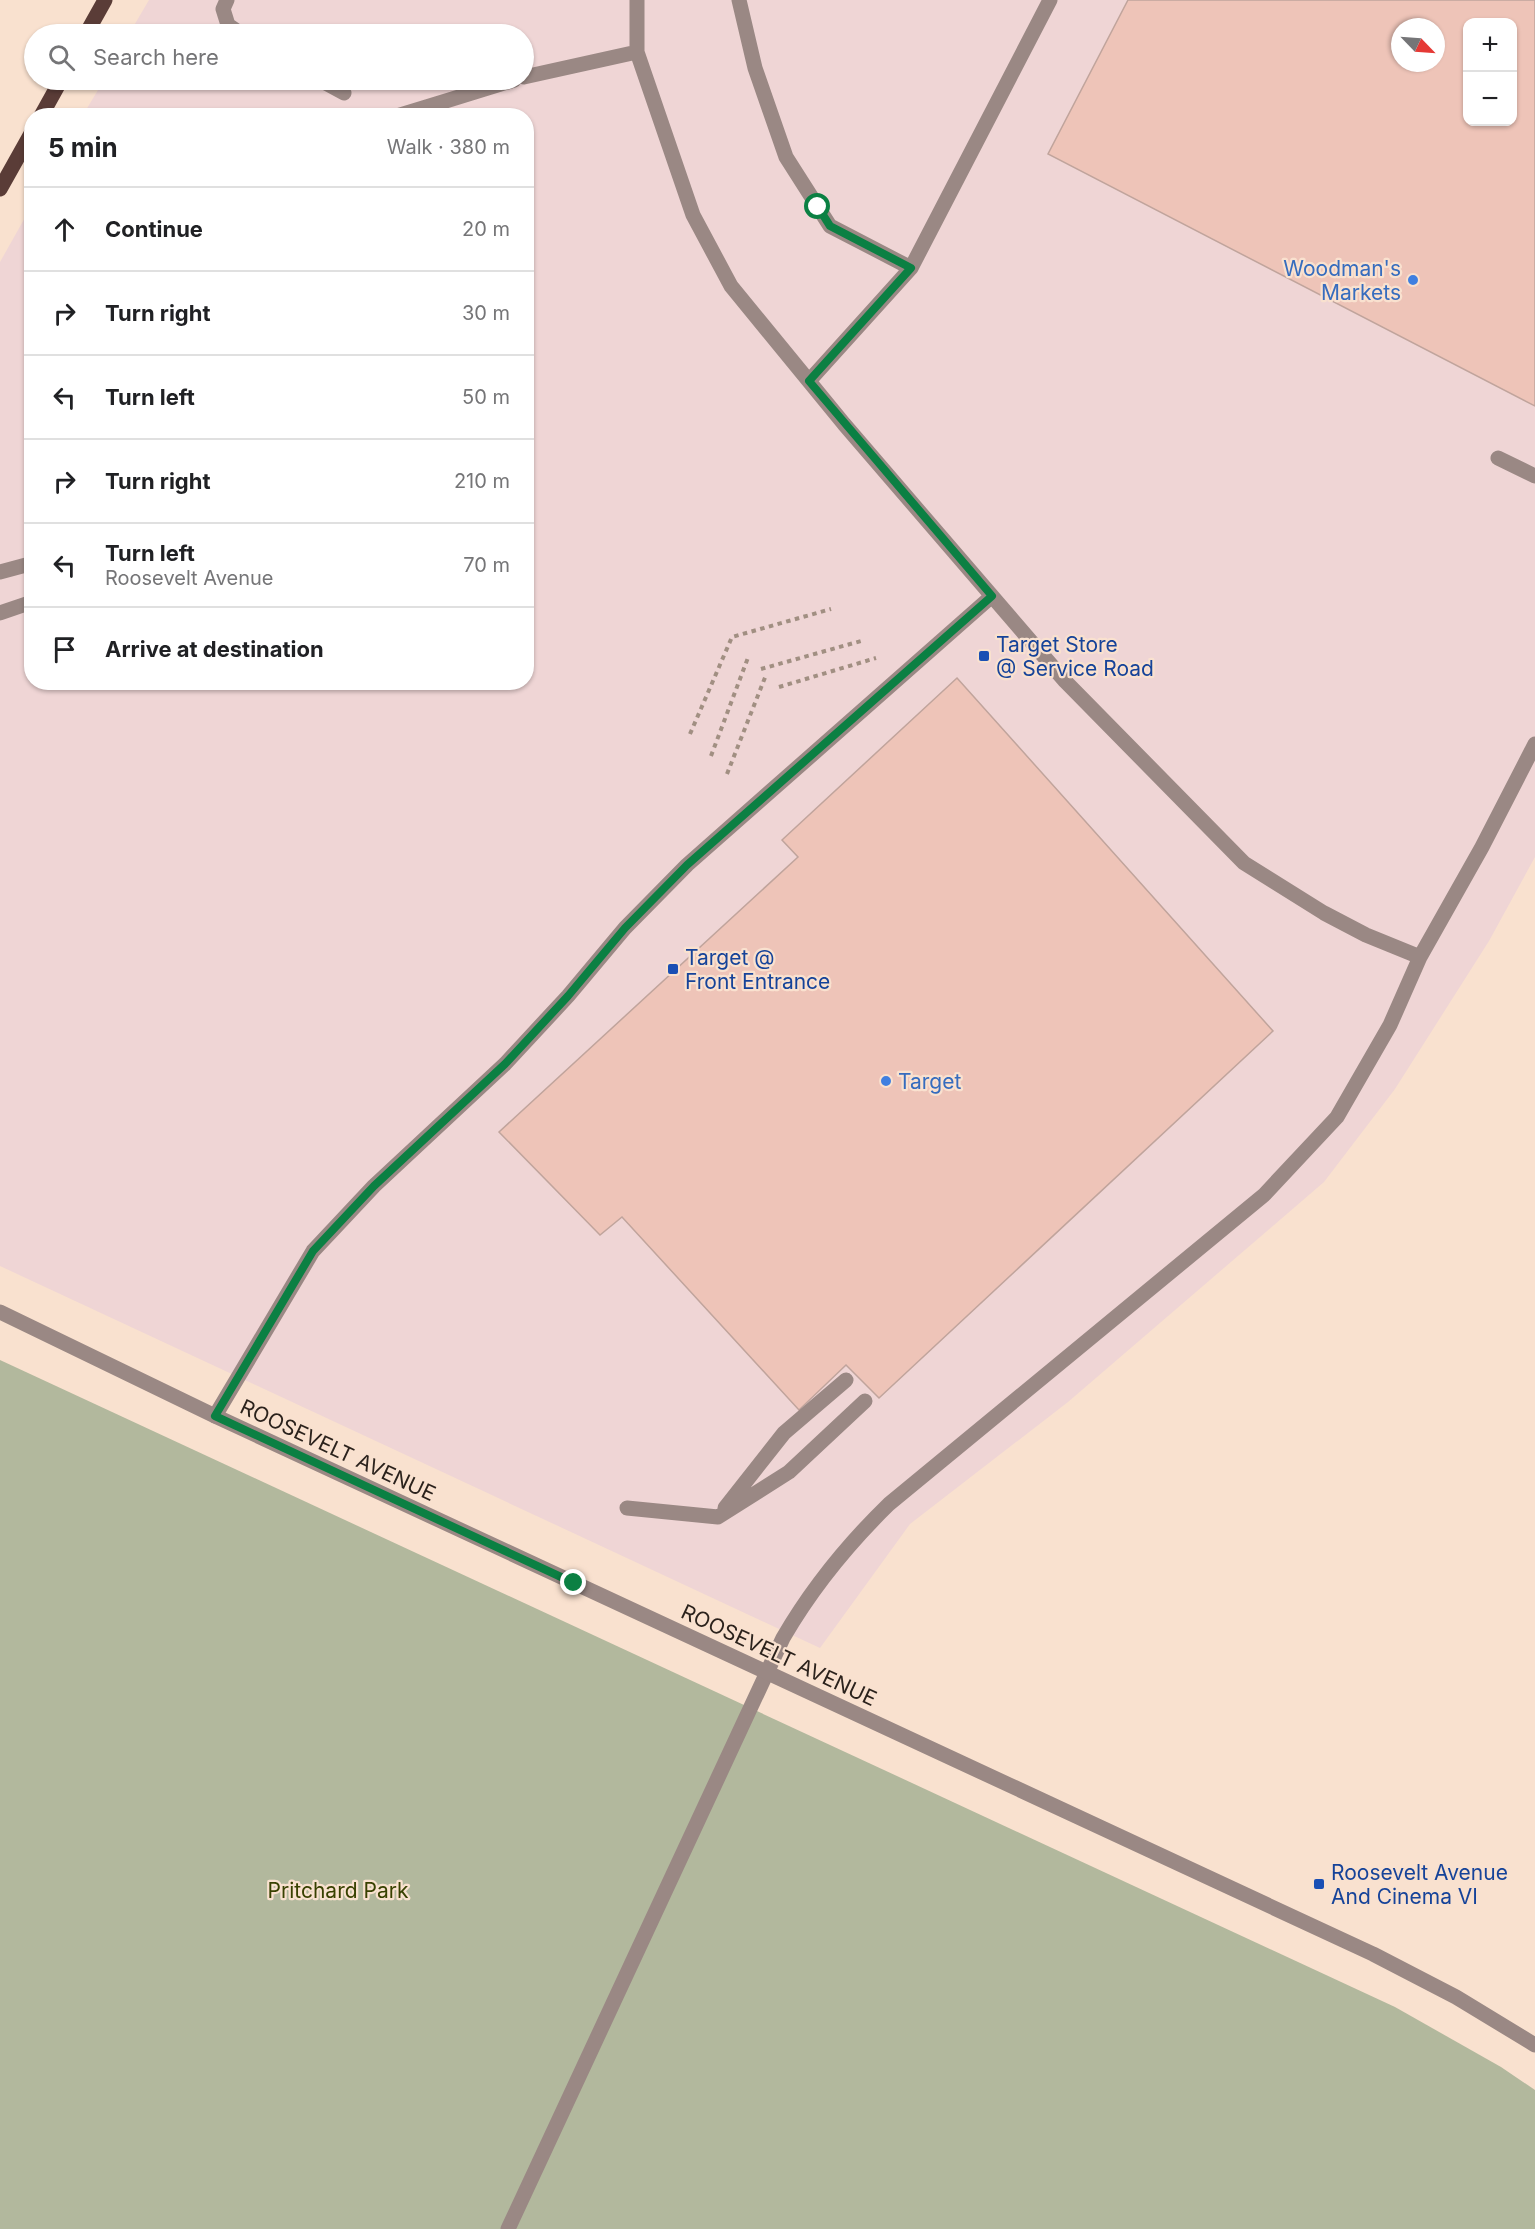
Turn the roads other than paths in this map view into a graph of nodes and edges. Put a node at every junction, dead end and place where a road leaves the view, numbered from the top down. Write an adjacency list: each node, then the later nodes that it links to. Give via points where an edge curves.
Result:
1 (105, 0): 6 (main road)
2 (227, 0): 7 (street, via 223,9)
3 (637, 0): 8 (street)
4 (739, 0): 18 (street, via 754,68 786,157 830,226)
5 (1050, 0): 18 (street)
6 (92, 24)
7 (228, 24)
8 (637, 52): 9 (street); 19 (street, via 693,215 731,286)
9 (534, 75)
10 (55, 90): 14 (main road)
11 (338, 90): 13 (street)
12 (482, 90): 15 (street)
13 (344, 93)
14 (45, 108)
15 (423, 108)
16 (24, 146): 17 (main road)
17 (0, 189)
18 (911, 268): 19 (street)
19 (809, 381): 24 (street)
20 (1498, 458): 21 (street)
21 (1535, 476)
22 (24, 566): 23 (street)
23 (0, 572)
24 (992, 596): 28 (street, via 1065,681 1244,863 1324,914); 32 (street, via 687,865 625,928 505,1064 374,1186 313,1251)
25 (24, 605): 26 (street)
26 (0, 613)
27 (1535, 744): 28 (street)
28 (1420, 957): 35 (street, via 1364,1073 1337,1117 1306,1152 1264,1195 882,1511 802,1605)
29 (0, 1312): 32 (street, ROOSEVELT AVENUE)
30 (846, 1380): 34 (street, via 784,1433)
31 (866, 1401): 34 (street, via 789,1472)
32 (215, 1416): 35 (street, ROOSEVELT AVENUE)
33 (627, 1508): 34 (street)
34 (718, 1517)
35 (767, 1672): 36 (street, ROOSEVELT AVENUE, via 1373,1954 1456,1997); 37 (street)
36 (1535, 2045)
37 (508, 2229)

